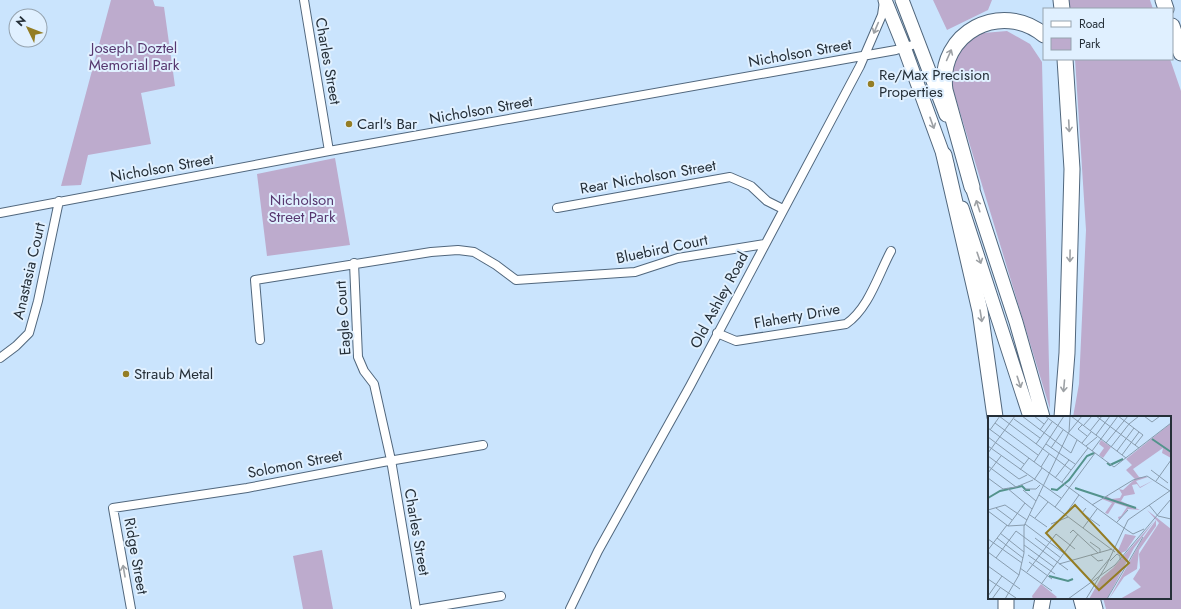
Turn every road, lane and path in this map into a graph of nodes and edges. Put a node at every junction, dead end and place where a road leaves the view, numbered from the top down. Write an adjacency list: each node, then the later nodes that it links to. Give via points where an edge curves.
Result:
1 (304, 0): 13 (street, Charles Street)
2 (885, 0): 7 (main road); 9 (street, Old Ashley Road, one-way to 9, via 882,15)
3 (902, 0): 6 (main road)
4 (1173, 29): 8 (highway)
5 (1043, 34): 15 (highway, one-way to 5, via 945,90 948,56 960,37 989,21 1008,18 1020,20 1029,23)
6 (919, 43): 7 (street, Nicholson Street); 15 (main road)
7 (904, 47): 9 (street, Nicholson Street); 14 (main road, one-way to 14)
8 (1181, 54)
9 (864, 55): 13 (street, Nicholson Street); 18 (street, Old Ashley Road)
10 (1059, 60): 12 (highway)
11 (1065, 60): 12 (highway)
12 (1067, 98): 30 (highway, one-way to 30, via 1072,168 1067,353)
13 (329, 151): 16 (street, Nicholson Street)
14 (944, 155): 27 (highway, one-way to 27, via 980,311); 28 (main road, one-way to 28)
15 (972, 187): 29 (main road, one-way to 15, via 1016,322)
16 (59, 201): 19 (street, Nicholson Street); 26 (street, Anastasia Court, via 29,333)
17 (557, 208): 18 (street, Rear Nicholson Street, via 730,177 751,186 767,201)
18 (783, 209): 20 (street, Old Ashley Road)
19 (0, 213)
20 (765, 244): 23 (street, Bluebird Court, via 678,258 635,272); 24 (street, Old Ashley Road)
21 (891, 251): 24 (street, Flaherty Drive, via 864,305 846,324 736,341)
22 (354, 263): 23 (street, Eagle Court, via 458,250 474,252 484,257); 25 (street, Eagle Court, via 255,280); 32 (street, Eagle Court, via 358,357 374,384)
23 (516, 280)
24 (717, 333): 41 (street, Old Ashley Road, via 619,512)
25 (260, 340)
26 (0, 358)
27 (995, 416)
28 (1030, 416)
29 (1043, 416)
30 (1062, 416)
31 (483, 445): 32 (street, Solomon Street)
32 (390, 460): 33 (street, Solomon Street, via 247,488); 39 (street, Charles Street)
33 (113, 508): 38 (street, Ridge Street, one-way to 33)
34 (501, 596): 40 (street)
35 (1043, 599): 42 (highway)
36 (1080, 599): 43 (main road)
37 (1093, 599): 44 (main road)
38 (131, 609)
39 (416, 609)
40 (422, 609)
41 (570, 609)
42 (1041, 609)
43 (1083, 609)
44 (1096, 609)

